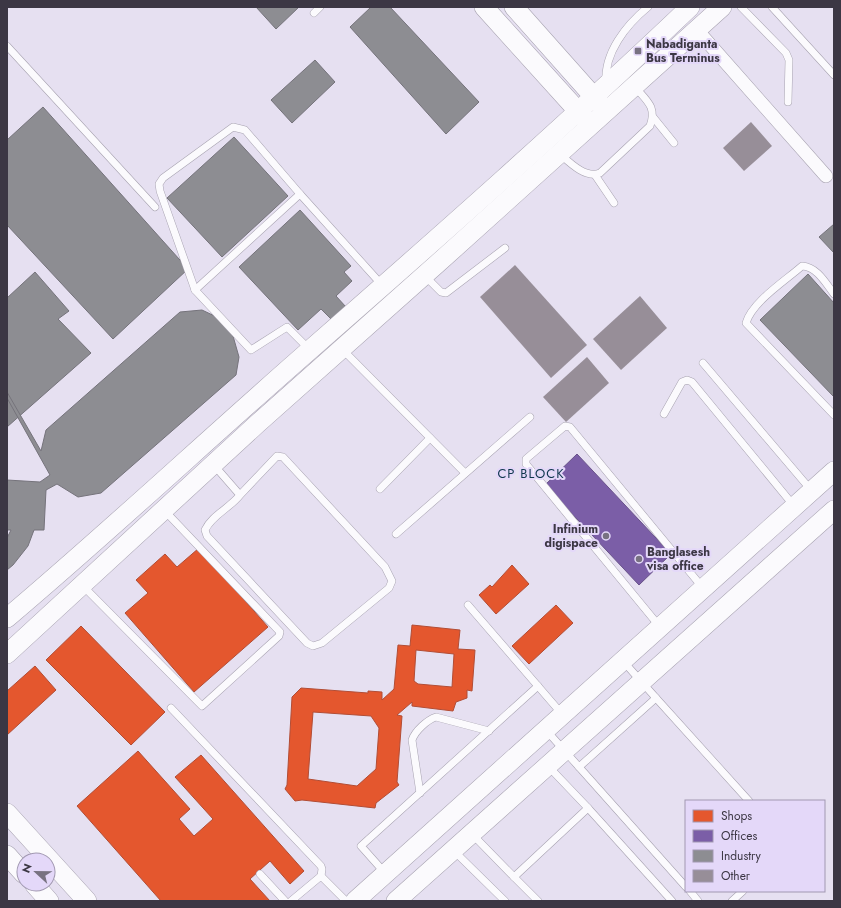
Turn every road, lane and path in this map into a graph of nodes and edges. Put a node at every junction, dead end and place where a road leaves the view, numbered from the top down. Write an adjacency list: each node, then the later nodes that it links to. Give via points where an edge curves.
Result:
1 (320, 7): 9 (lane)
2 (484, 7): 16 (street)
3 (514, 7): 14 (street)
4 (648, 7): 14 (lane, via 622,35 609,58)
5 (690, 7): 14 (street)
6 (722, 7): 10 (street)
7 (741, 7): 15 (lane, via 786,53 789,60)
8 (772, 7): 12 (lane)
9 (314, 13)
10 (697, 30): 13 (street); 23 (street)
11 (7, 46): 26 (lane)
12 (834, 75)
13 (635, 87): 17 (street); 18 (lane, via 649,104)
14 (600, 92): 16 (street); 17 (street)
15 (788, 102)
16 (578, 111): 19 (street); 29 (street)
17 (607, 111): 19 (street)
18 (653, 117): 20 (lane); 22 (lane, via 650,126)
19 (592, 126): 21 (street)
20 (674, 143)
21 (560, 154): 22 (lane, via 575,168); 28 (street)
22 (595, 175): 25 (lane)
23 (826, 176)
24 (300, 194): 29 (lane); 30 (lane); 30 (lane, via 246,130 239,127 233,127 162,178 159,184 160,191)
25 (614, 203)
26 (155, 207)
27 (505, 248): 28 (lane, via 446,293 441,292)
28 (424, 275): 32 (street)
29 (383, 287): 33 (street)
30 (195, 290): 33 (lane, via 251,350 287,327)
31 (834, 294): 37 (lane, via 816,271 802,266 755,306 746,323)
32 (342, 349): 35 (street); 39 (lane)
33 (305, 355): 35 (street); 50 (street)
34 (703, 364): 44 (lane)
35 (312, 376): 40 (street)
36 (664, 414): 46 (lane, via 682,382 692,382)
37 (834, 415)
38 (530, 417): 42 (lane)
39 (430, 438): 42 (lane); 43 (lane)
40 (213, 464): 45 (lane); 47 (street)
41 (834, 471): 44 (street)
42 (465, 473): 49 (lane)
43 (380, 489)
44 (811, 491): 46 (street)
45 (240, 495): 45 (lane, via 208,524 205,530 207,536 307,643 313,646 322,643 389,588 392,581 385,567 283,457 277,456 270,462)
46 (794, 506): 53 (street)
47 (164, 510): 51 (street); 52 (lane, via 280,632 279,636 202,706)
48 (834, 510): 59 (street)
49 (396, 534)
50 (81, 555): 51 (street); 55 (street)
51 (98, 571): 52 (street)
52 (82, 585): 57 (street)
53 (703, 588): 56 (street); 56 (lane, via 570,427 565,426 526,459 526,464)
54 (468, 605): 60 (lane)
55 (7, 618)
56 (660, 627): 58 (street)
57 (7, 654)
58 (623, 661): 59 (lane); 63 (street)
59 (641, 682): 61 (lane); 66 (street)
60 (538, 686): 63 (lane); 65 (lane)
61 (656, 698): 68 (lane); 70 (lane)
62 (171, 708): 79 (lane, via 321,866)
63 (563, 715): 64 (street)
64 (546, 730): 66 (lane); 77 (street)
65 (489, 731): 69 (lane); 69 (lane, via 436,718 429,720 414,734 412,740)
66 (565, 751): 67 (street); 68 (lane)
67 (548, 766): 71 (lane); 73 (street)
68 (579, 767): 81 (lane)
69 (420, 793): 77 (lane, via 361,846)
70 (749, 800)
71 (588, 808): 80 (lane); 94 (lane)
72 (7, 813): 86 (street)
73 (472, 834): 74 (street); 80 (lane)
74 (453, 850): 91 (street); 92 (lane)
75 (7, 854): 76 (street)
76 (16, 865)
77 (386, 873): 90 (street)
78 (260, 874): 87 (lane)
79 (321, 876): 88 (lane); 89 (lane)
80 (514, 877): 93 (lane)
81 (685, 886)
82 (41, 892): 85 (street)
83 (691, 892): 95 (lane)
84 (743, 892): 96 (lane)
85 (49, 901)
86 (87, 901)
87 (285, 901)
88 (291, 901)
89 (346, 901)
90 (355, 901)
91 (396, 901)
92 (505, 901)
93 (538, 901)
94 (672, 901)
95 (698, 901)
96 (732, 901)

